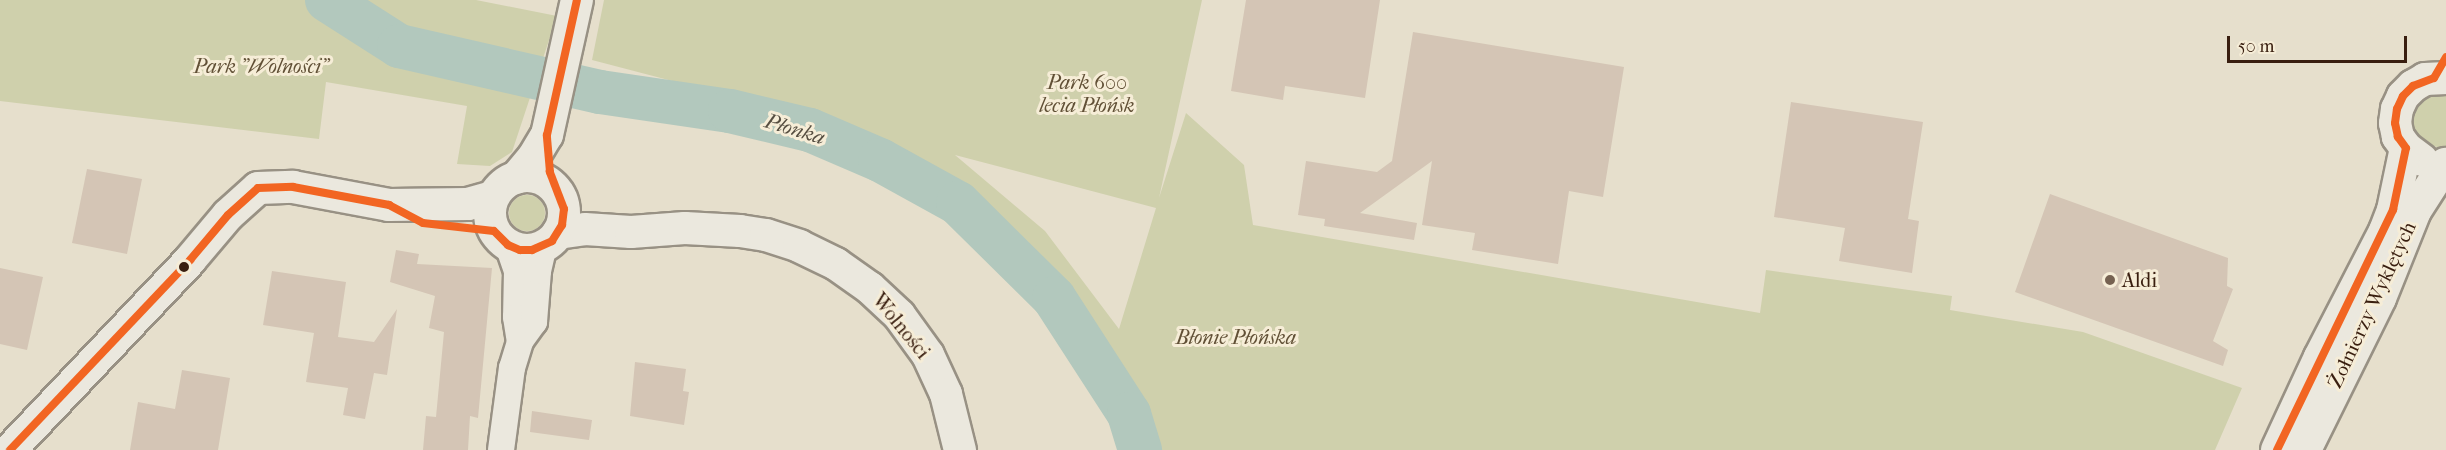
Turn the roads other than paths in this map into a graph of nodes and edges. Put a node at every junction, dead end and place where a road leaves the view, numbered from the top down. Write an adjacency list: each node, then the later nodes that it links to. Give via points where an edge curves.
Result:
1 (575, 9): 3 (street)
2 (2442, 71): 4 (street, via 2413,86 2403,96 2395,123)
3 (547, 135): 6 (street, via 533,158); 7 (street, via 550,172)
4 (2406, 148): 5 (street, via 2417,159); 16 (street, Żołnierzy Wyklętych, via 2385,231)
5 (2446, 164): 17 (street, Żołnierzy Wyklętych, via 2415,211 2380,298)
6 (505, 187): 7 (street, via 537,178); 8 (street, via 468,204); 10 (street, via 490,214)
7 (558, 195): 9 (street, Wolności, via 586,208 631,212); 11 (street, via 564,218)
8 (389, 205): 10 (street, via 423,223); 13 (street, via 293,188 258,188 228,215)
9 (685, 228): 11 (street, Wolności, via 631,232 585,229); 15 (street, Wolności, via 740,231 788,243 836,264 870,288 898,315 928,355 946,394)
10 (501, 238): 11 (street, via 520,250 532,250); 12 (street, via 517,271)
11 (551, 240): 12 (street, via 538,272 534,322)
12 (520, 341): 14 (street, via 508,387)
13 (10, 450)
14 (501, 450)
15 (960, 450)
16 (2277, 450)
17 (2305, 450)

